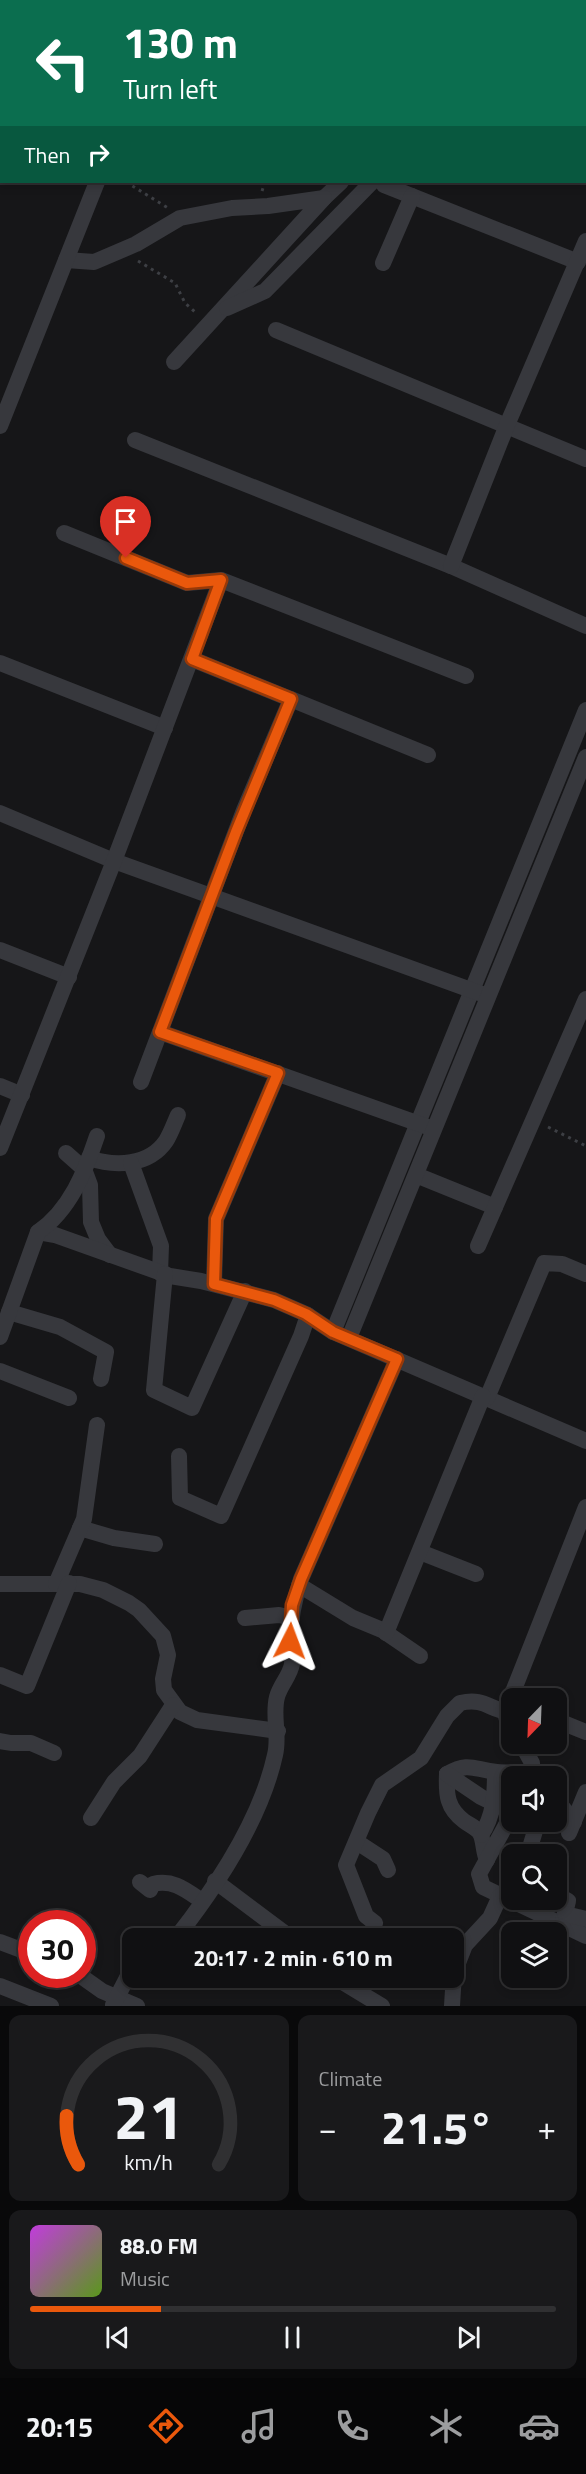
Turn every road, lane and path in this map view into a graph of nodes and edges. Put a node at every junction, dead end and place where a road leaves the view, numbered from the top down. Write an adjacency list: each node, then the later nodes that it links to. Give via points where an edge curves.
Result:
1 (97, 183): 10 (street)
2 (128, 183): 7 (path)
3 (340, 183): 6 (street)
4 (378, 183): 5 (street); 13 (street, via 265,291)
5 (412, 196): 11 (street); 12 (street)
6 (324, 198): 7 (street); 13 (street)
7 (180, 218): 9 (street)
8 (586, 242): 11 (street)
9 (121, 250): 10 (street, via 94,262); 14 (path, via 175,283 185,303)
10 (66, 260): 18 (street)
11 (578, 262): 17 (street)
12 (383, 263)
13 (221, 310): 14 (street)
14 (209, 324): 16 (street)
15 (276, 330): 17 (street)
16 (174, 362)
17 (507, 425): 20 (street); 22 (street)
18 (0, 426)
19 (135, 440): 22 (street)
20 (586, 459)
21 (64, 533): 23 (street, via 187,583)
22 (451, 566): 24 (street)
23 (221, 580): 25 (street); 27 (street)
24 (586, 626)
25 (192, 659): 28 (street); 30 (street)
26 (0, 663): 30 (street)
27 (466, 676)
28 (291, 699): 31 (street); 35 (street)
29 (586, 710): 38 (street)
30 (165, 728): 34 (street)
31 (428, 755)
32 (586, 758): 38 (street)
33 (0, 813): 34 (street)
34 (114, 861): 35 (street); 37 (street)
35 (211, 896): 38 (street); 40 (street)
36 (0, 950): 37 (street)
37 (69, 977): 44 (street)
38 (481, 994): 47 (street)
39 (586, 999): 46 (street)
40 (160, 1032): 41 (street); 42 (street)
41 (278, 1073): 47 (street); 61 (street, via 216,1219)
42 (141, 1082)
43 (0, 1086): 44 (street)
44 (22, 1095): 50 (street)
45 (178, 1115): 53 (street, via 165,1142 140,1161)
46 (532, 1122): 49 (path); 55 (street)
47 (427, 1126): 54 (street); 65 (street)
48 (97, 1136): 52 (street)
49 (586, 1146)
50 (0, 1148)
51 (66, 1153): 52 (street)
52 (87, 1163): 53 (street); 56 (street, via 67,1205); 58 (street, via 91,1222)
53 (131, 1163): 59 (street, via 160,1246)
54 (416, 1175): 55 (street); 65 (street)
55 (495, 1207): 57 (street)
56 (38, 1232): 58 (street); 64 (street)
57 (478, 1246)
58 (110, 1255): 59 (street)
59 (163, 1274): 61 (street); 62 (street, via 154,1390 192,1408)
60 (586, 1274): 69 (street, via 562,1264 544,1263)
61 (214, 1284): 62 (street)
62 (245, 1291): 63 (street)
63 (308, 1315): 65 (street); 73 (street, via 221,1516 180,1498)
64 (3, 1326): 68 (street, via 60,1327 106,1352)
65 (341, 1335): 66 (street)
66 (397, 1359): 69 (street); 81 (street)
67 (0, 1371): 70 (street)
68 (101, 1379)
69 (485, 1397): 72 (street); 77 (street)
70 (69, 1398)
71 (97, 1425): 75 (street)
72 (586, 1441)
73 (179, 1456)
74 (586, 1507): 87 (street)
75 (80, 1528): 76 (street); 79 (street)
76 (155, 1544)
77 (420, 1552): 78 (street); 84 (street)
78 (476, 1574)
79 (63, 1583): 80 (street); 86 (street, via 27,1686); 88 (street, via 103,1590 139,1610 153,1624 166,1644 164,1690)
80 (0, 1584)
81 (299, 1585): 83 (street); 84 (street)
82 (245, 1618): 83 (street)
83 (292, 1618): 91 (street, via 292,1662 274,1710)
84 (386, 1633): 85 (street)
85 (420, 1656)
86 (0, 1675)
87 (517, 1688)
88 (173, 1705): 91 (street, via 197,1720); 101 (street, via 140,1756 114,1782)
89 (501, 1709): 105 (street, via 481,1701 460,1703 447,1716 421,1758 382,1785)
90 (567, 1724): 92 (street)
91 (278, 1731): 108 (street, via 276,1755 256,1813)
92 (586, 1732)
93 (0, 1741): 94 (street, via 31,1743)
94 (54, 1753)
95 (495, 1772): 96 (street); 97 (street, via 460,1767); 99 (street)
96 (501, 1773)
97 (447, 1774): 99 (street); 104 (street, via 448,1804)
98 (586, 1792): 102 (street, via 571,1827)
99 (494, 1803): 100 (street); 104 (street)
100 (501, 1807)
101 (91, 1818)
102 (567, 1820)
103 (502, 1832): 106 (street)
104 (481, 1834): 106 (street)
105 (357, 1842): 107 (street, via 383,1859); 117 (street, via 346,1865 366,1916 375,1923)
106 (487, 1860): 110 (street, via 480,1880 483,1887)
107 (388, 1870)
108 (215, 1881): 111 (street); 116 (street)
109 (140, 1882): 111 (street, via 150,1890 153,1884 163,1881 174,1883)
110 (500, 1896): 113 (street); 129 (street, via 490,1918 465,1946 454,1973)
111 (202, 1901): 115 (street)
112 (566, 1910): 113 (street)
113 (563, 1919): 114 (street); 118 (street)
114 (586, 1919)
115 (183, 1928)
116 (278, 1928)
117 (373, 1928)
118 (586, 1936)
119 (0, 1942): 120 (street)
120 (18, 1949)
121 (0, 1986): 126 (street)
122 (96, 1987): 125 (street)
123 (122, 1988): 125 (street)
124 (357, 1988): 128 (street)
125 (115, 2001): 127 (street)
126 (51, 2006)
127 (137, 2006)
128 (382, 2006)
129 (452, 2006)

